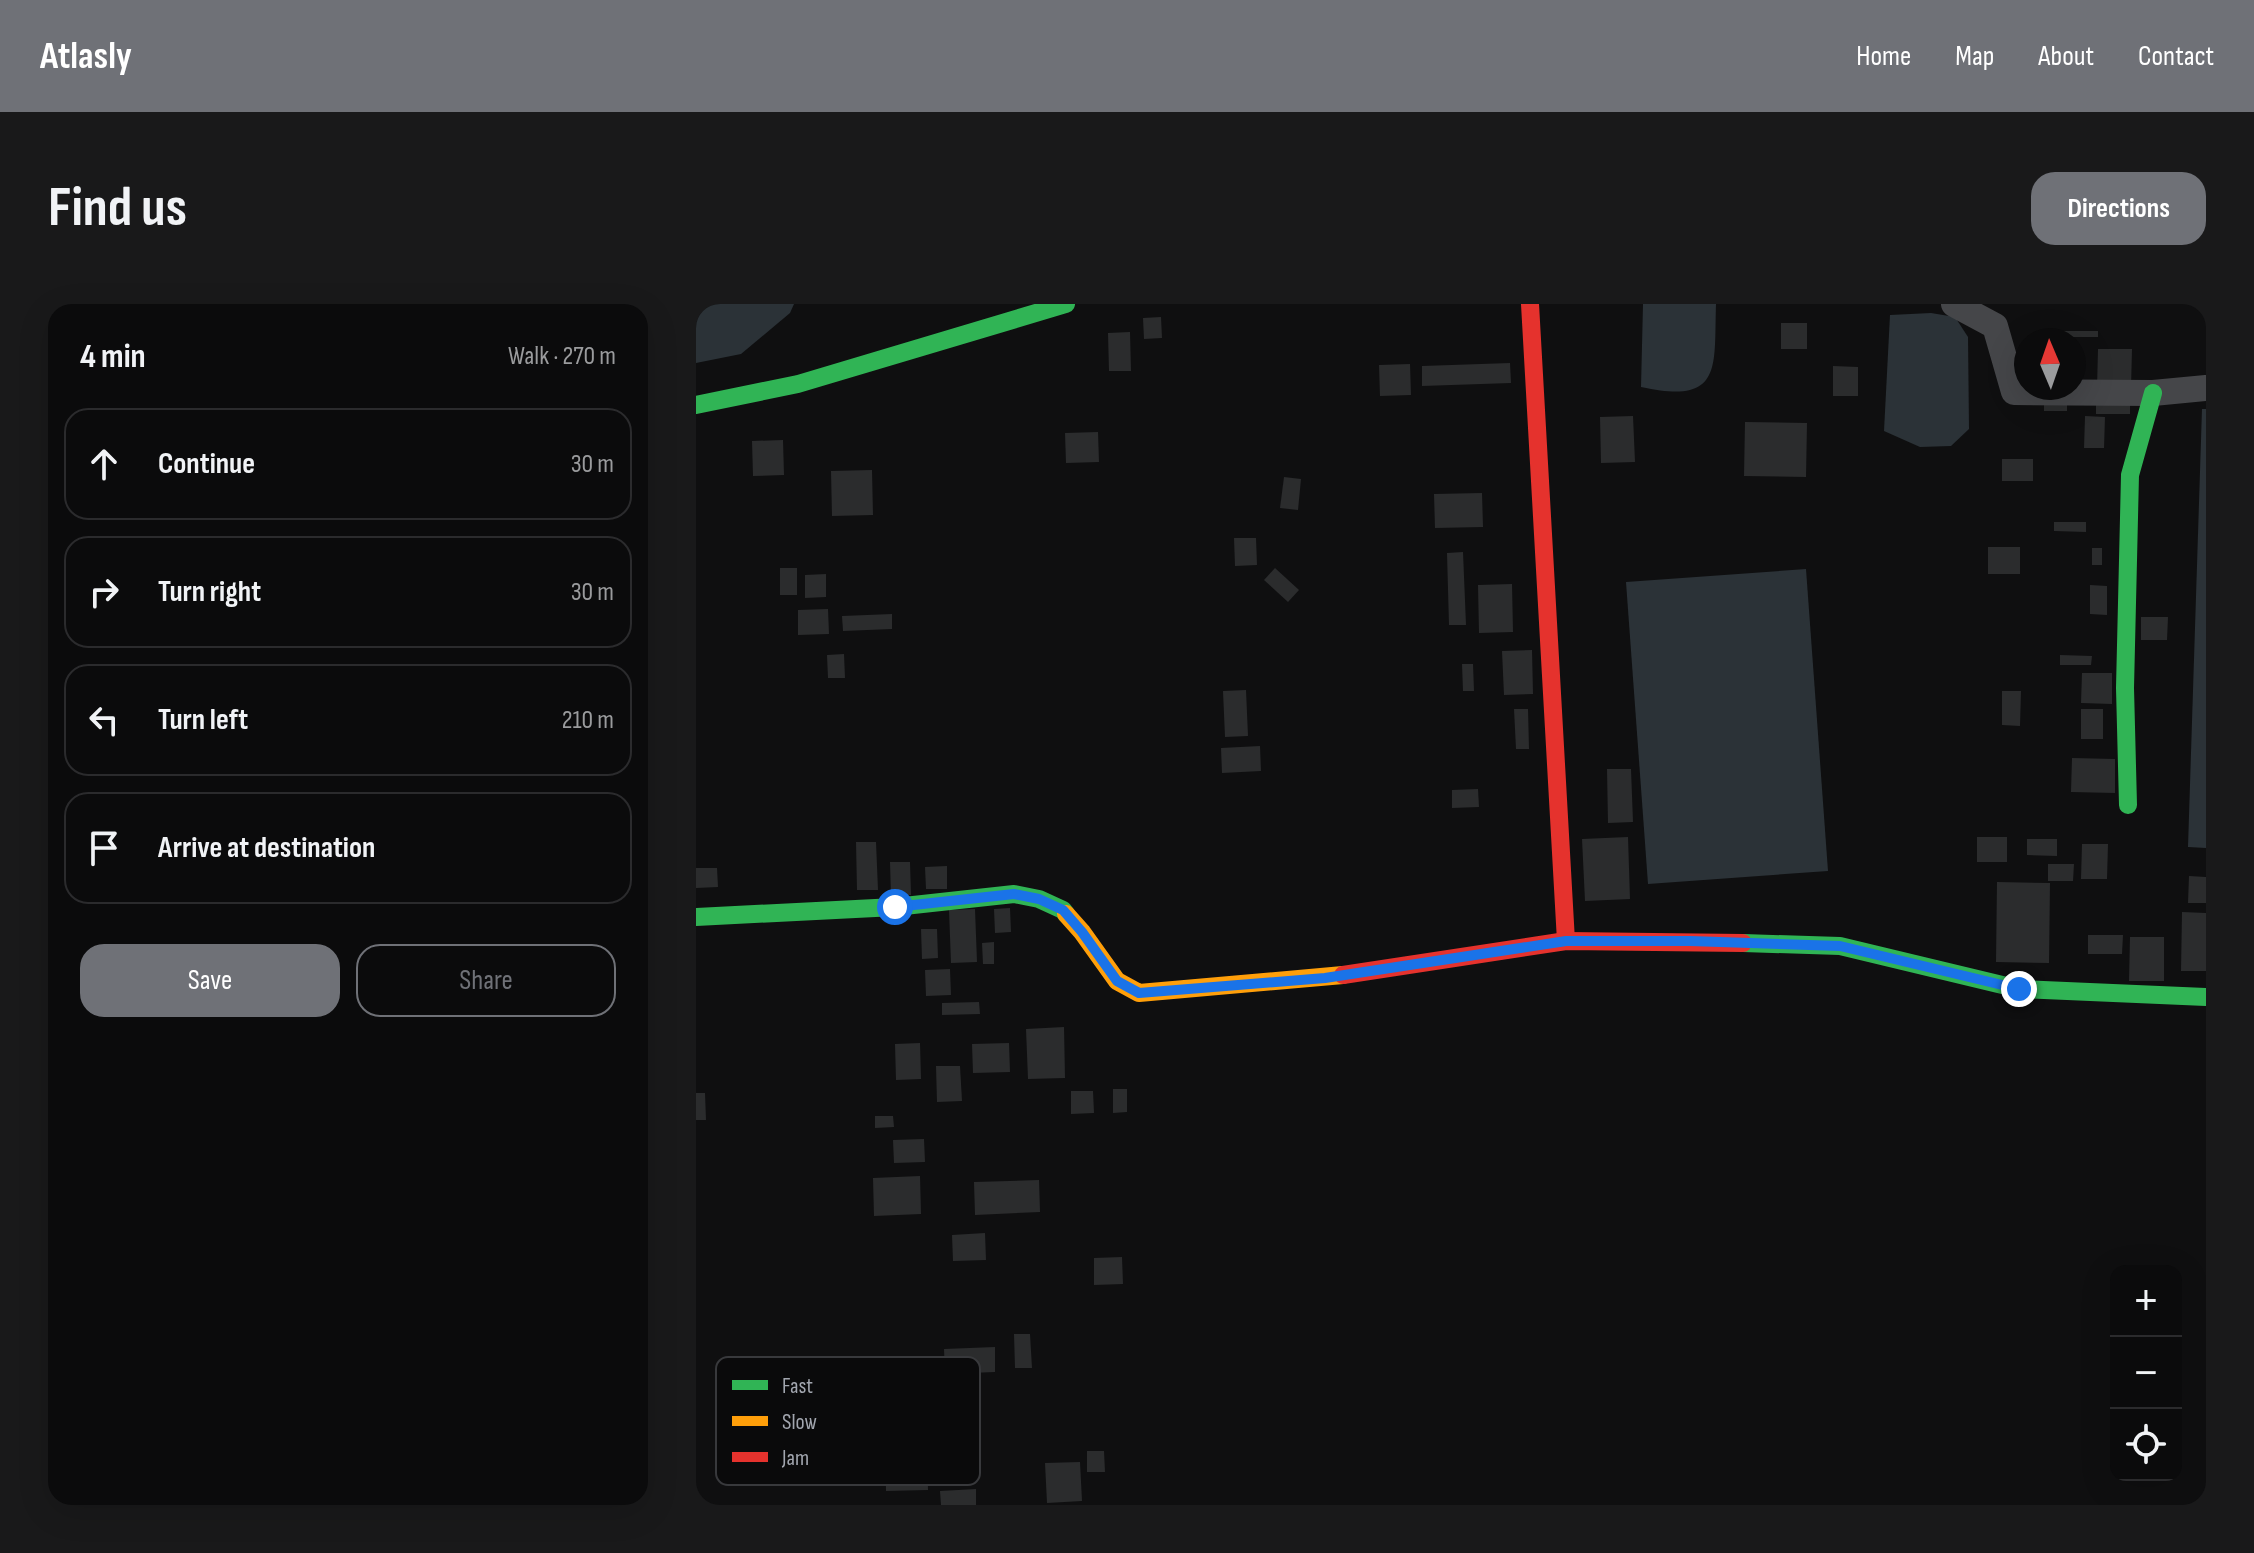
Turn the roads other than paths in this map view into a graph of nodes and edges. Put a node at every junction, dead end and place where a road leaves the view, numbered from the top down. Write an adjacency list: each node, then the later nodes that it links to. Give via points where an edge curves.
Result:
1 (1066, 304): 6 (street, via 798,384)
2 (1530, 304): 9 (street)
3 (1954, 304): 5 (street, via 1995,326 2014,392)
4 (2206, 388): 5 (street)
5 (2153, 393): 7 (street, via 2130,475)
6 (696, 405)
7 (2128, 805)
8 (696, 917): 9 (street, via 895,907 1014,894 1063,910 1117,981 1139,993 1325,978)
9 (1566, 941): 10 (street, via 1840,946 2019,989)
10 (2206, 997)

